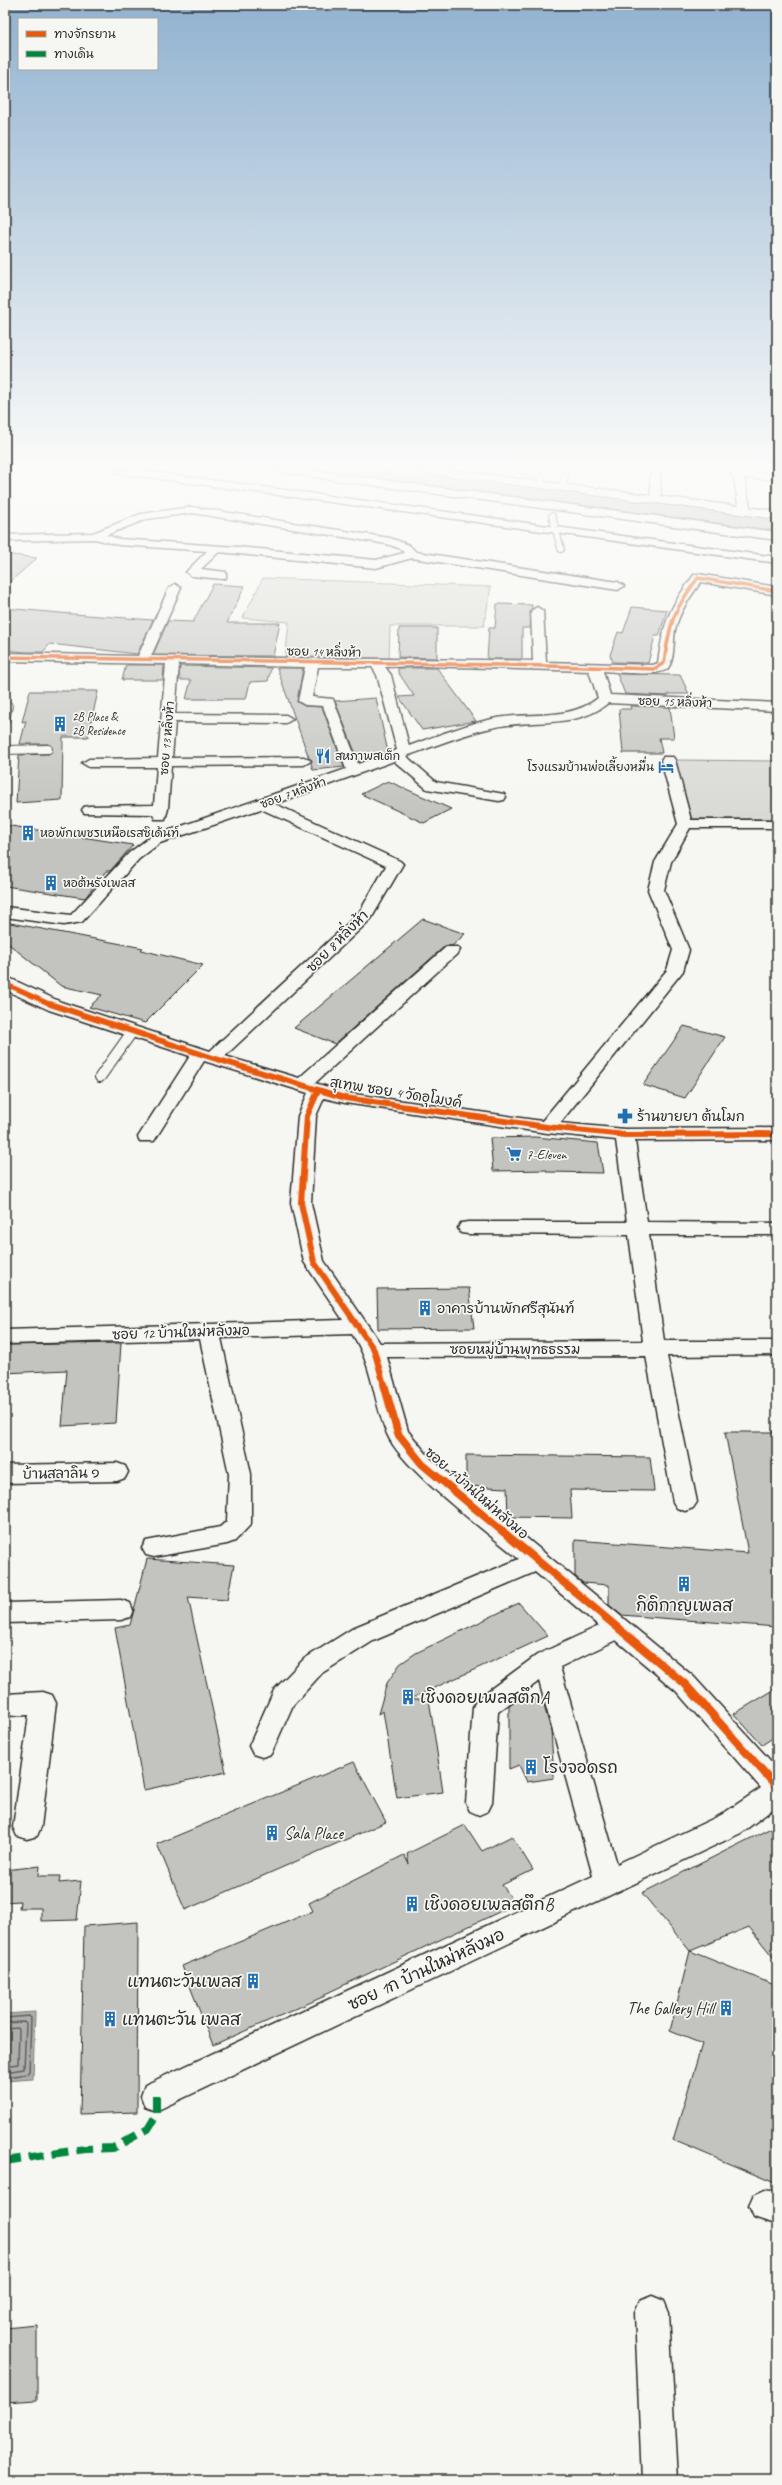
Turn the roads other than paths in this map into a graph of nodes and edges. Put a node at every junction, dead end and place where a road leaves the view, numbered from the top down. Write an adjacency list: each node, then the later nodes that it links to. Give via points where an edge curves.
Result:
1 (692, 586): 12 (street, ซอย 14 หลิ่งห้า, via 678,606 669,629 662,666 654,669)
2 (746, 586): 4 (street, ซอย 14 หลิ่งห้า)
3 (175, 588): 7 (street)
4 (777, 591)
5 (537, 611): 11 (street)
6 (5, 657): 7 (street, ซอย 14 หลิ่งห้า)
7 (144, 660): 8 (street, ซอย 14 หลิ่งห้า)
8 (173, 660): 9 (street, ซอย 14 หลิ่งห้า); 16 (street, ซอย 13 หลิ่งห้า)
9 (312, 663): 10 (street, ซอย 14 หลิ่งห้า); 26 (street, via 306,701 328,702)
10 (376, 663): 11 (street, ซอย 14 หลิ่งห้า); 21 (street, via 384,675)
11 (540, 666): 12 (street, ซอย 14 หลิ่งห้า)
12 (595, 668): 13 (street)
13 (605, 699): 15 (street, ซอย 15 หลิ่งห้า); 21 (street, ซอย 7 หลิ่งห้า, via 594,708 570,716 499,722 471,728)
14 (5, 706): 18 (lane, via 8,706)
15 (777, 707)
16 (168, 718): 17 (street); 24 (street, ซอย 13 หลิ่งห้า)
17 (286, 719)
18 (5, 720)
19 (48, 749): 20 (lane)
20 (5, 750)
21 (400, 754): 26 (street, ซอย 7 หลิ่งห้า); 27 (street, via 432,786)
22 (668, 760): 30 (street)
23 (304, 761): 24 (street)
24 (165, 762): 25 (street); 29 (street, ซอย 13 หลิ่งห้า, via 161,813)
25 (89, 763)
26 (354, 770): 28 (street, ซอย 7 หลิ่งห้า)
27 (499, 797)
28 (262, 804): 32 (street, ซอย 7 หลิ่งห้า, via 155,840 134,856 76,919 64,920); 36 (street, ซอย 8 หลิ่งห้า, via 395,864 365,916)
29 (89, 810)
30 (685, 824): 31 (street); 39 (street, via 663,862 656,890 681,950 675,971)
31 (777, 824)
32 (5, 912)
33 (452, 950): 38 (street)
34 (7, 986): 35 (street, สุเทพ ซอย 4 วัดอุโมงค์, via 55,1006)
35 (132, 1032): 36 (street, สุเทพ ซอย 4 วัดอุโมงค์); 37 (lane)
36 (207, 1056): 38 (street, สุเทพ ซอย 4 วัดอุโมงค์); 42 (street)
37 (100, 1077)
38 (309, 1089): 39 (street, สุเทพ ซอย 4 วัดอุโมงค์, via 345,1098); 46 (street, ซอย 1 บ้านใหม่หลังมอ, via 301,1203 314,1262)
39 (547, 1127): 41 (street, สุเทพ ซอย 4 วัดอุโมงค์)
40 (777, 1134): 41 (street, สุเทพ ซอย 4 วัดอุโมงค์)
41 (625, 1135): 44 (street)
42 (147, 1137)
43 (468, 1228): 44 (street)
44 (638, 1229): 45 (street); 50 (street)
45 (777, 1230)
46 (358, 1327): 47 (street, ซอย 12 บ้านใหม่หลังมอ); 51 (street, ซอย 1 บ้านใหม่หลังมอ)
47 (209, 1332): 48 (street, ซอย 12 บ้านใหม่หลังมอ); 55 (street, via 240,1474 239,1524 227,1535)
48 (5, 1337)
49 (777, 1348): 50 (street, ซอยหมู่บ้านพุทธธรรม)
50 (655, 1349): 51 (street, ซอยหมู่บ้านพุทธธรรม); 54 (street)
51 (374, 1350): 56 (street, ซอย 1 บ้านใหม่หลังมอ, via 398,1434 422,1464)
52 (117, 1472): 53 (street, บ้านสลาลิน ๑)
53 (5, 1474)
54 (685, 1502)
55 (154, 1548)
56 (537, 1561): 59 (street, ซอย 1 บ้านใหม่หลังมอ); 62 (street, via 364,1634 313,1666 283,1698)
57 (122, 1610): 58 (street)
58 (5, 1613)
59 (618, 1628): 60 (street); 63 (street, ซอย 1 บ้านใหม่หลังมอ, via 685,1684)
60 (546, 1662): 65 (street, via 486,1707); 67 (street)
61 (5, 1704): 66 (street, via 43,1703)
62 (262, 1746)
63 (777, 1787)
64 (777, 1791): 67 (street, ซอย 1ก บ้านใหม่หลังมอ, via 731,1824)
65 (479, 1803)
66 (27, 1827)
67 (608, 1881): 68 (street, ซอย 1ก บ้านใหม่หลังมอ)
68 (156, 2096)
69 (652, 2314): 70 (street)
70 (660, 2480)

